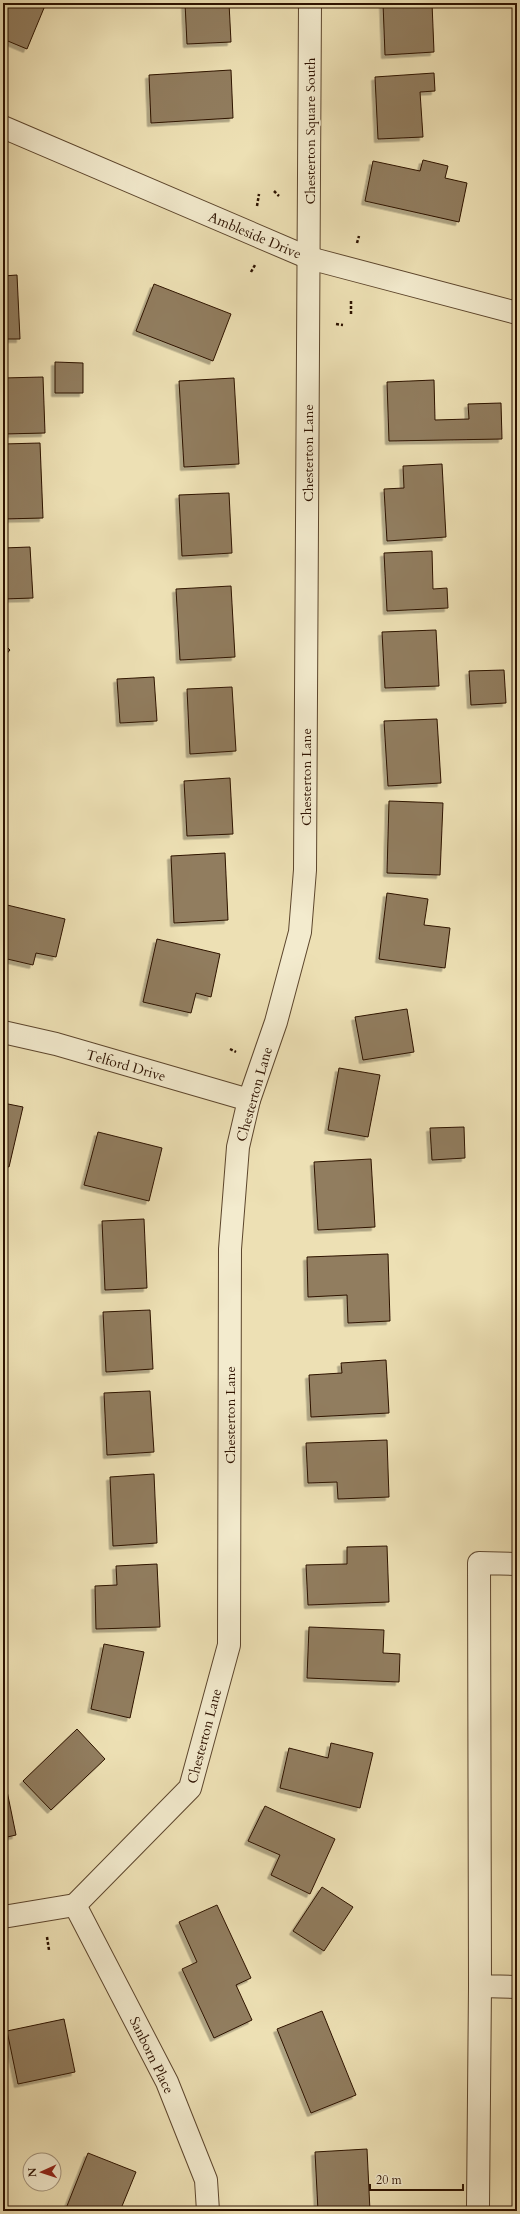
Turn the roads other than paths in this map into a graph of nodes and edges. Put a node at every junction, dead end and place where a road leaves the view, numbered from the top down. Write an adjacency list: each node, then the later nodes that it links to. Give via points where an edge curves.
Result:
1 (310, 3): 3 (street, Chesterton Square South)
2 (3, 127): 3 (street, Ambleside Drive)
3 (309, 258): 4 (street, Ambleside Drive); 6 (street, Chesterton Lane, via 305,870 300,932 276,1022)
4 (517, 313)
5 (3, 1032): 6 (street, Telford Drive, via 56,1044)
6 (249, 1100): 8 (street, Chesterton Lane, via 238,1147 230,1249 229,1645 190,1788)
7 (517, 1564): 10 (street, via 480,1563)
8 (75, 1905): 9 (street); 13 (street, Sanborn Place, via 167,2082 206,2180)
9 (3, 1917)
10 (480, 1986): 11 (street); 12 (street)
11 (517, 1987)
12 (478, 2206)
13 (208, 2211)

